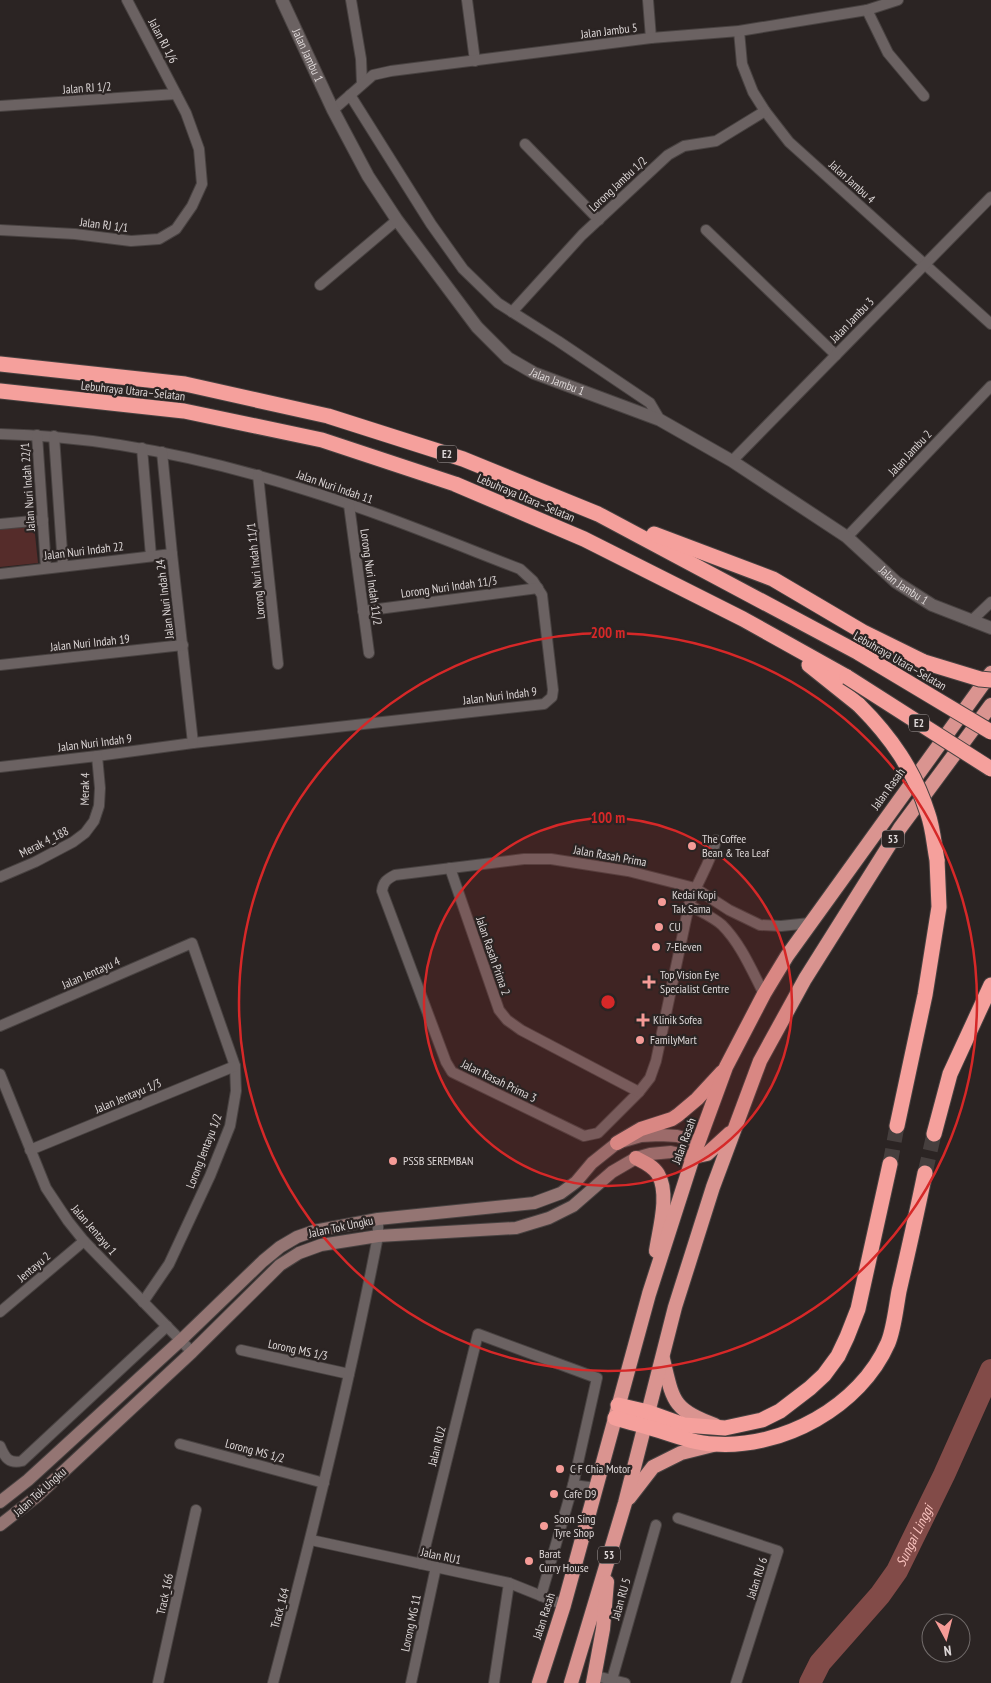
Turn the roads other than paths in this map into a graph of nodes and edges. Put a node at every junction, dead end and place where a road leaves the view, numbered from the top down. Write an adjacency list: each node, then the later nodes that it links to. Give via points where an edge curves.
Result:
1 (127, 0): 12 (street, Jalan RJ 1/6)
2 (282, 0): 16 (street, Jalan Jambu 1)
3 (351, 0): 11 (street, via 362,59)
4 (467, 0): 10 (street)
5 (648, 0): 9 (street)
6 (898, 0): 7 (street, Jalan Jambu 5)
7 (867, 10): 8 (street, Jalan Jambu 5); 14 (street, via 888,53)
8 (739, 31): 9 (street, Jalan Jambu 5); 17 (street, Jalan Jambu 4, via 742,64)
9 (651, 38): 10 (street, Jalan Jambu 5)
10 (475, 61): 11 (street, Jalan Jambu 5, via 391,71 373,76)
11 (362, 84): 13 (street, Jalan Jambu 5)
12 (176, 94): 15 (street, Jalan RJ 1/2); 22 (street, Jalan RJ 1/1, via 199,149 202,184 176,229 159,238 131,241)
13 (350, 94): 16 (street, Jalan Jambu 5); 26 (street, via 431,224 464,269 498,303)
14 (924, 96)
15 (0, 106)
16 (333, 110): 20 (street, Jalan Jambu 1, via 368,176)
17 (765, 110): 21 (street, Lorong Jambu 1/2, via 716,140 684,146 668,155); 24 (street, Jalan Jambu 4, via 788,142)
18 (525, 144): 21 (street)
19 (991, 197): 24 (street, Jalan Jambu 3)
20 (397, 220): 25 (street); 32 (street, Jalan Jambu 1, via 477,327 508,358 534,373)
21 (598, 220): 26 (street, Lorong Jambu 1/2)
22 (0, 230)
23 (706, 230): 28 (street)
24 (925, 264): 27 (street, Jalan Jambu 4); 28 (street, Jalan Jambu 3)
25 (320, 285)
26 (512, 312): 32 (street, via 650,403)
27 (991, 324)
28 (836, 354): 38 (street, Jalan Jambu 3)
29 (0, 364): 41 (highway, Lebuhraya Utara–Selatan / E2, via 185,384 328,416 463,459)
30 (991, 386): 44 (street, Jalan Jambu 2)
31 (0, 391): 53 (highway, Lebuhraya Utara–Selatan / E2, via 184,411 322,440 455,484 567,532)
32 (660, 420): 38 (street, Jalan Jambu 1)
33 (0, 434): 34 (street, Jalan Nuri Indah 11)
34 (37, 435): 35 (street, Jalan Nuri Indah 11); 42 (street, Jalan Nuri Indah 22/1)
35 (54, 436): 36 (street, Jalan Nuri Indah 11); 47 (street)
36 (142, 448): 37 (street, Jalan Nuri Indah 11); 46 (street)
37 (162, 452): 39 (street, Jalan Nuri Indah 11); 45 (street, Jalan Nuri Indah 24)
38 (732, 461): 44 (street, Jalan Jambu 1)
39 (258, 475): 40 (street, Jalan Nuri Indah 11); 58 (street, Lorong Nuri Indah 11/1)
40 (349, 505): 50 (street, Jalan Nuri Indah 11, via 520,569); 52 (street, Lorong Nuri Indah 11/2)
41 (598, 514): 61 (highway, bridge, via 773,579 863,632 924,662); 64 (highway, Lebuhraya Utara–Selatan / E2, bridge, via 858,653)
42 (43, 520): 43 (street); 48 (street, Jalan Nuri Indah 22/1)
43 (0, 524)
44 (847, 537): 54 (street, Jalan Jambu 1, via 896,582 932,606)
45 (172, 554): 46 (street, Jalan Nuri Indah 22); 56 (street, Jalan Nuri Indah 24)
46 (152, 556): 47 (street, Jalan Nuri Indah 22)
47 (63, 566): 48 (street, Jalan Nuri Indah 22)
48 (46, 568): 49 (street, Jalan Nuri Indah 22)
49 (0, 574)
50 (538, 588): 52 (street, Lorong Nuri Indah 11/3); 62 (street, Jalan Nuri Indah 11, via 542,595 547,632)
51 (991, 602): 54 (street)
52 (363, 611): 57 (street, Lorong Nuri Indah 11/2)
53 (743, 619): 68 (highway, Lebuhraya Utara–Selatan / E2, bridge, via 847,677); 85 (highway, bridge, via 813,667 859,705 891,739 929,815 937,860 939,907 925,995)
54 (971, 621): 55 (street, Jalan Jambu 1)
55 (991, 628)
56 (183, 645): 59 (street, Jalan Nuri Indah 19); 65 (street, Jalan Nuri Indah 24)
57 (369, 653)
58 (278, 664)
59 (0, 665)
60 (991, 673): 76 (highway, Jalan Rasah / 53)
61 (991, 680)
62 (552, 697): 65 (street, Jalan Nuri Indah 9, via 544,704)
63 (991, 705): 86 (highway, 53, via 900,828 810,971 760,1061)
64 (991, 732)
65 (194, 743): 66 (street, Jalan Nuri Indah 9)
66 (97, 756): 67 (street, Jalan Nuri Indah 9); 69 (street, Merak 4, via 100,788)
67 (0, 768)
68 (991, 769)
69 (94, 821): 73 (street, Merak 4_188, via 73,842)
70 (716, 840): 74 (street, Jalan Rasah Prima 3)
71 (450, 868): 72 (street, Jalan Rasah Prima); 74 (street, Jalan Rasah Prima, via 551,859 628,871); 84 (street, Jalan Rasah Prima 2, via 499,1010 507,1020)
72 (395, 875): 84 (street, Jalan Rasah Prima 3, via 386,880 382,891 452,1072 584,1136 598,1133)
73 (0, 877)
74 (695, 888): 75 (street, Jalan Rasah Prima 3); 76 (street, Jalan Rasah Prima, via 760,925)
75 (689, 905): 79 (street, via 721,924 742,951); 84 (street, Jalan Rasah Prima 3, via 656,1062 650,1078)
76 (810, 923): 79 (highway, Jalan Rasah / 53)
77 (192, 943): 80 (street, Jalan Jentayu 4); 81 (street, Lorong Jentayu 1/2)
78 (991, 985): 87 (highway, via 950,1074)
79 (764, 994): 82 (highway, Jalan Rasah / 53)
80 (0, 1026)
81 (235, 1066): 90 (street, Jalan Jentayu 1/3); 100 (street, Lorong Jentayu 1/2, via 236,1091 230,1126 169,1264)
82 (726, 1067): 88 (highway, via 678,1115 641,1129); 89 (highway, Jalan Rasah / 53)
83 (0, 1074): 90 (street, Jalan Jentayu 1)
84 (639, 1092)
85 (897, 1126)
86 (733, 1130): 89 (highway); 95 (highway, 53)
87 (934, 1134)
88 (617, 1143): 89 (main road, Jalan Tok Ungku, via 660,1135 676,1136); 96 (main road, Jalan Tok Ungku, via 592,1163 576,1182 561,1193 534,1204)
89 (703, 1148): 91 (highway, Jalan Rasah / 53); 95 (highway)
90 (30, 1150): 98 (street, Jalan Jentayu 1, via 46,1188)
91 (693, 1157): 92 (main road, Jalan Tok Ungku, via 671,1152); 99 (highway, Jalan Rasah / 53)
92 (636, 1158): 97 (main road, Jalan Tok Ungku, via 612,1172 573,1206 549,1218 516,1228); 99 (highway, via 658,1174 663,1192)
93 (890, 1164): 110 (highway, via 858,1309 838,1356 824,1375 780,1411 762,1420)
94 (926, 1173): 112 (highway, via 888,1342 870,1375 841,1402 804,1426 777,1437)
95 (713, 1187): 106 (highway, 53)
96 (378, 1219): 97 (street, Track_164); 103 (main road, Jalan Tok Ungku, via 314,1231 280,1247)
97 (378, 1236): 105 (main road, Jalan Tok Ungku, via 321,1245 280,1265); 107 (street, Track_164)
98 (84, 1241): 100 (street, Jalan Jentayu 1); 101 (street, Jentayu 2)
99 (649, 1294): 108 (highway, Jalan Rasah / 53)
100 (143, 1302): 102 (street, Jalan Jentayu 1)
101 (0, 1312)
102 (167, 1326): 103 (street, Jalan Jentayu 1); 113 (street, via 22,1461 9,1461)
103 (181, 1340): 105 (street, Jalan Jentayu 1); 117 (main road, Jalan Tok Ungku)
104 (241, 1350): 107 (street, Lorong MS 1/3)
105 (192, 1352): 122 (main road, Jalan Tok Ungku, via 36,1497)
106 (663, 1356): 109 (highway, 53); 110 (highway, via 672,1396 682,1408 695,1418)
107 (349, 1374): 114 (street, Track_164)
108 (616, 1411): 109 (highway); 116 (highway, Jalan Rasah / 53)
109 (646, 1419): 110 (highway); 112 (highway, via 694,1441); 118 (highway, 53)
110 (725, 1428)
111 (180, 1444): 114 (street, Lorong MS 1/2)
112 (714, 1444): 118 (highway, via 681,1453 653,1467)
113 (0, 1446)
114 (324, 1483): 123 (street, Track_164)
115 (573, 1485): 116 (street); 125 (street, Jalan RU2, via 598,1378 478,1334); 128 (street)
116 (596, 1488): 129 (highway, Jalan Rasah / 53)
117 (0, 1502)
118 (625, 1503): 124 (highway, 53)
119 (196, 1510): 132 (street, Track_166)
120 (678, 1518): 139 (street, Jalan RU 6, via 778,1552)
121 (656, 1524): 131 (street, Jalan RU 5)
122 (0, 1525)
123 (311, 1540): 125 (street, Jalan RU1); 133 (street, Track_164)
124 (610, 1552): 130 (highway, via 603,1629); 137 (highway, 53)
125 (421, 1564): 126 (street, Jalan RU1)
126 (436, 1567): 127 (street, Jalan RU1); 134 (street, Lorong MG 11)
127 (509, 1584): 128 (street, Jalan RU1); 135 (street)
128 (541, 1596): 129 (street, Jalan RU1)
129 (564, 1605): 136 (highway, Jalan Rasah / 53)
130 (594, 1680): 131 (street)
131 (611, 1681): 138 (street)
132 (158, 1683)
133 (273, 1683)
134 (411, 1683)
135 (494, 1683)
136 (539, 1683)
137 (571, 1683)
138 (626, 1683)
139 (736, 1683)

